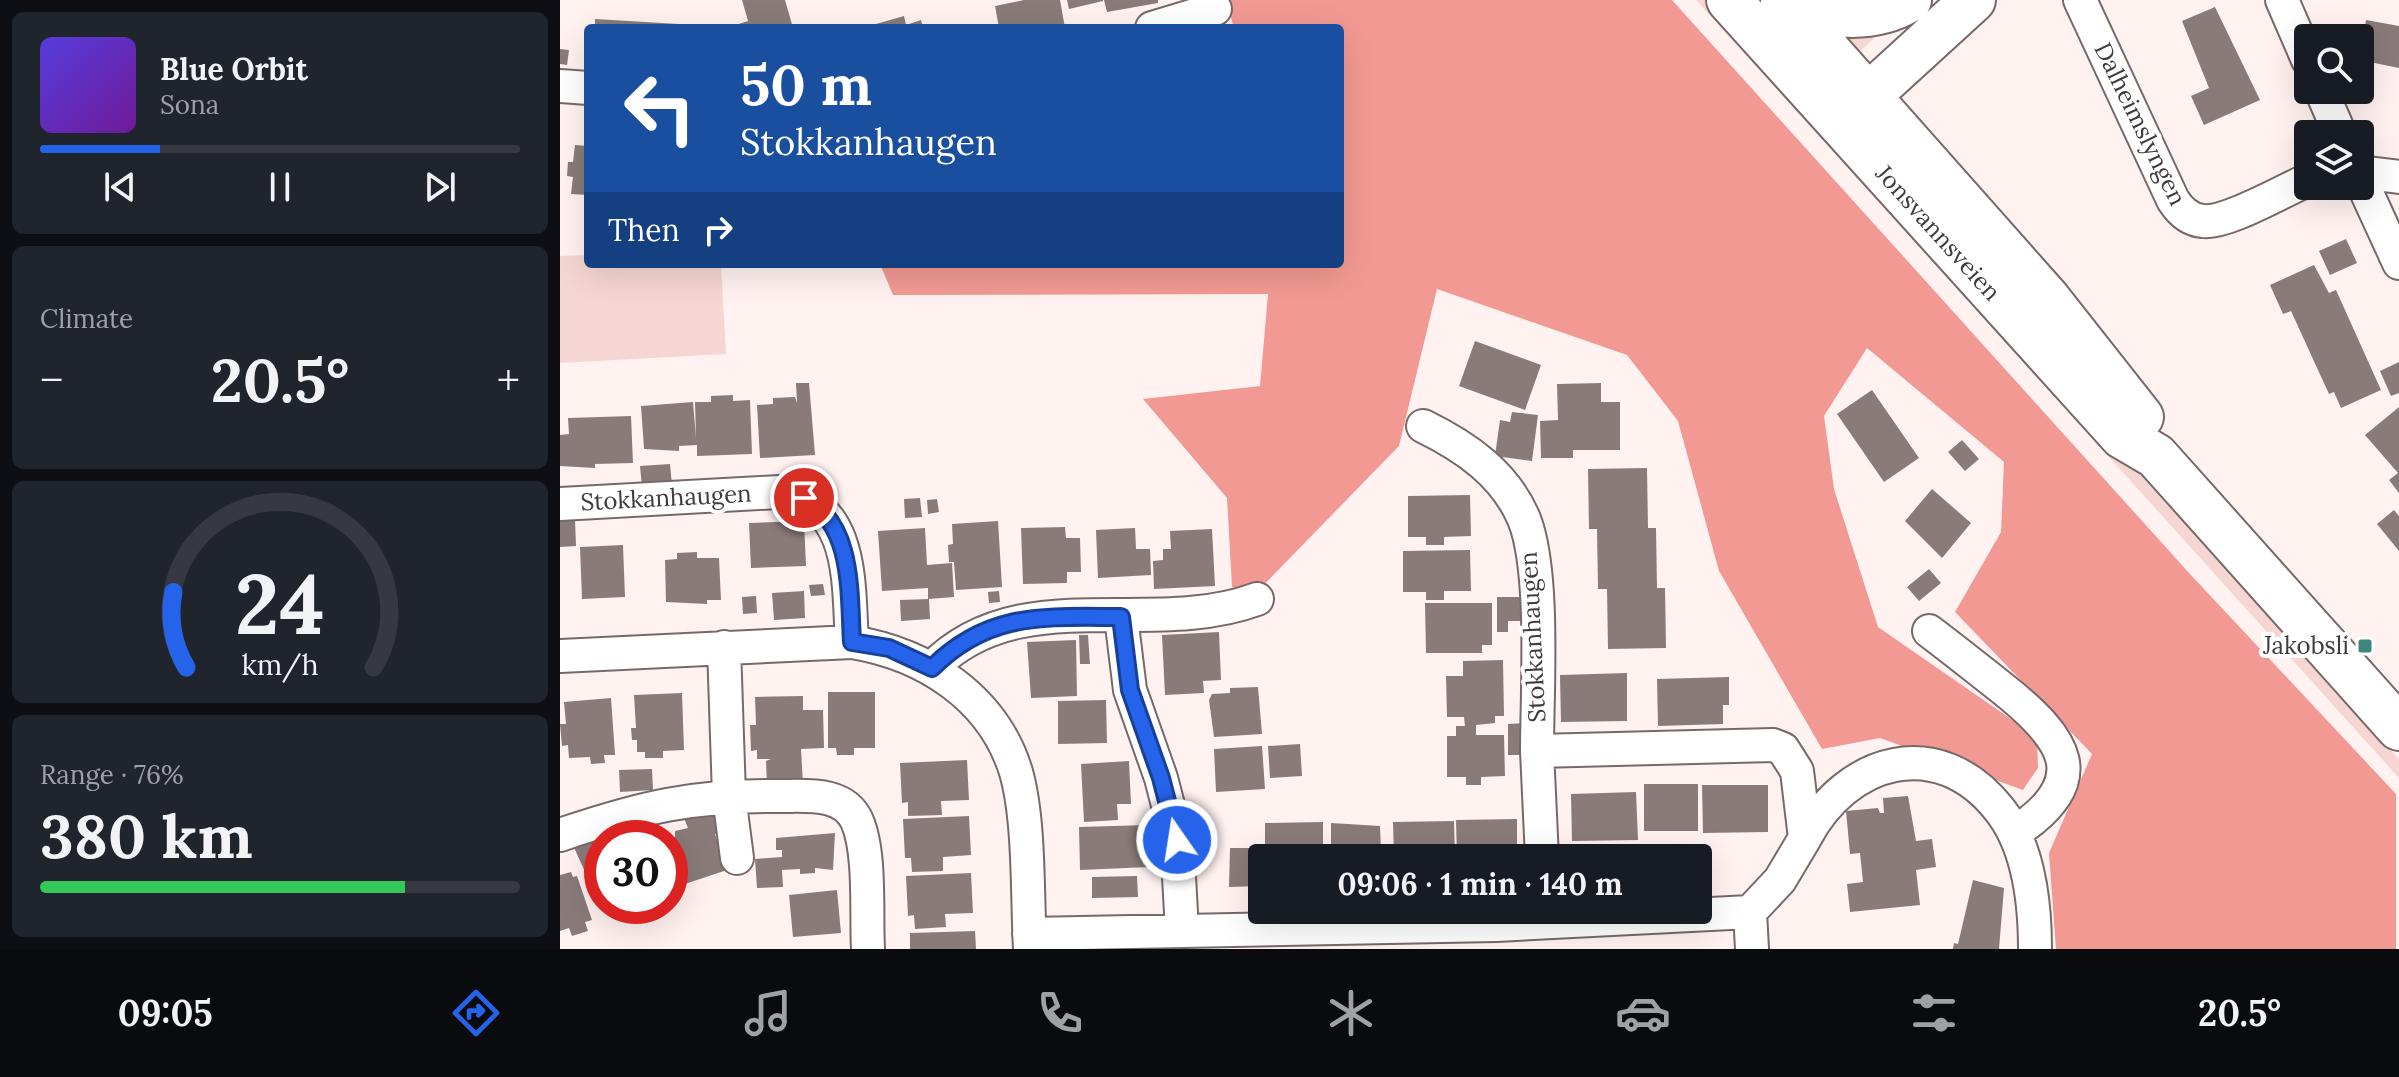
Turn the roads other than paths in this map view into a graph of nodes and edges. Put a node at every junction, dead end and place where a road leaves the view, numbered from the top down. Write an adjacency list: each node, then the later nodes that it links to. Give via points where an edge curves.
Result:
1 (1729, 0): 13 (main road, Jonsvannsveien)
2 (1909, 0): 7 (main road, via 1858,16 1829,15)
3 (1932, 0): 13 (main road)
4 (1973, 0): 13 (main road)
5 (2080, 0): 16 (street, Dalheimslyngen, via 2173,200 2185,215 2200,221 2219,219)
6 (2282, 0): 10 (street)
7 (1786, 3): 13 (main road, Jonsvannsveien)
8 (1215, 9): 9 (street)
9 (1165, 24)
10 (2294, 28)
11 (560, 86): 12 (street)
12 (584, 88)
13 (1849, 95): 28 (main road, Jonsvannsveien, via 2122,436 2156,456)
14 (2374, 176): 15 (street)
15 (2399, 177)
16 (2294, 186)
17 (2371, 200): 18 (street)
18 (2399, 263)
19 (1423, 426): 29 (street, Stokkanhaugen, via 1480,459 1498,477 1524,520 1535,580)
20 (560, 504): 24 (street, Stokkanhaugen, via 779,492 804,498 827,517 843,548)
21 (1257, 599): 22 (street, via 1211,612)
22 (1121, 617): 27 (street, via 1009,621 971,636); 39 (street, via 1130,690 1177,840)
23 (1929, 631): 31 (street, via 2036,715 2061,746 2065,761 2058,794)
24 (852, 642): 25 (street); 27 (street, via 889,648)
25 (724, 647): 26 (street); 30 (street)
26 (560, 656)
27 (932, 668): 41 (street, via 982,711 1015,771)
28 (2399, 728)
29 (1537, 751): 33 (street, Stokkanhaugen, via 1773,745 1783,749 1797,771); 34 (street, Stokkanhaugen)
30 (729, 796): 32 (street, via 637,810); 35 (street); 42 (street, via 819,796 832,798 851,812 863,846)
31 (2014, 833): 33 (street, via 1983,793 1944,770 1909,762 1878,768 1841,789); 44 (street, via 2031,889)
32 (560, 835)
33 (1805, 838): 36 (street, via 1780,880)
34 (1541, 844)
35 (737, 858)
36 (1750, 912): 37 (street); 43 (street)
37 (1712, 913)
38 (1528, 924): 40 (street)
39 (1182, 931): 40 (street); 41 (street)
40 (1497, 937)
41 (1030, 941)
42 (868, 949)
43 (1752, 949)
44 (2035, 949)

